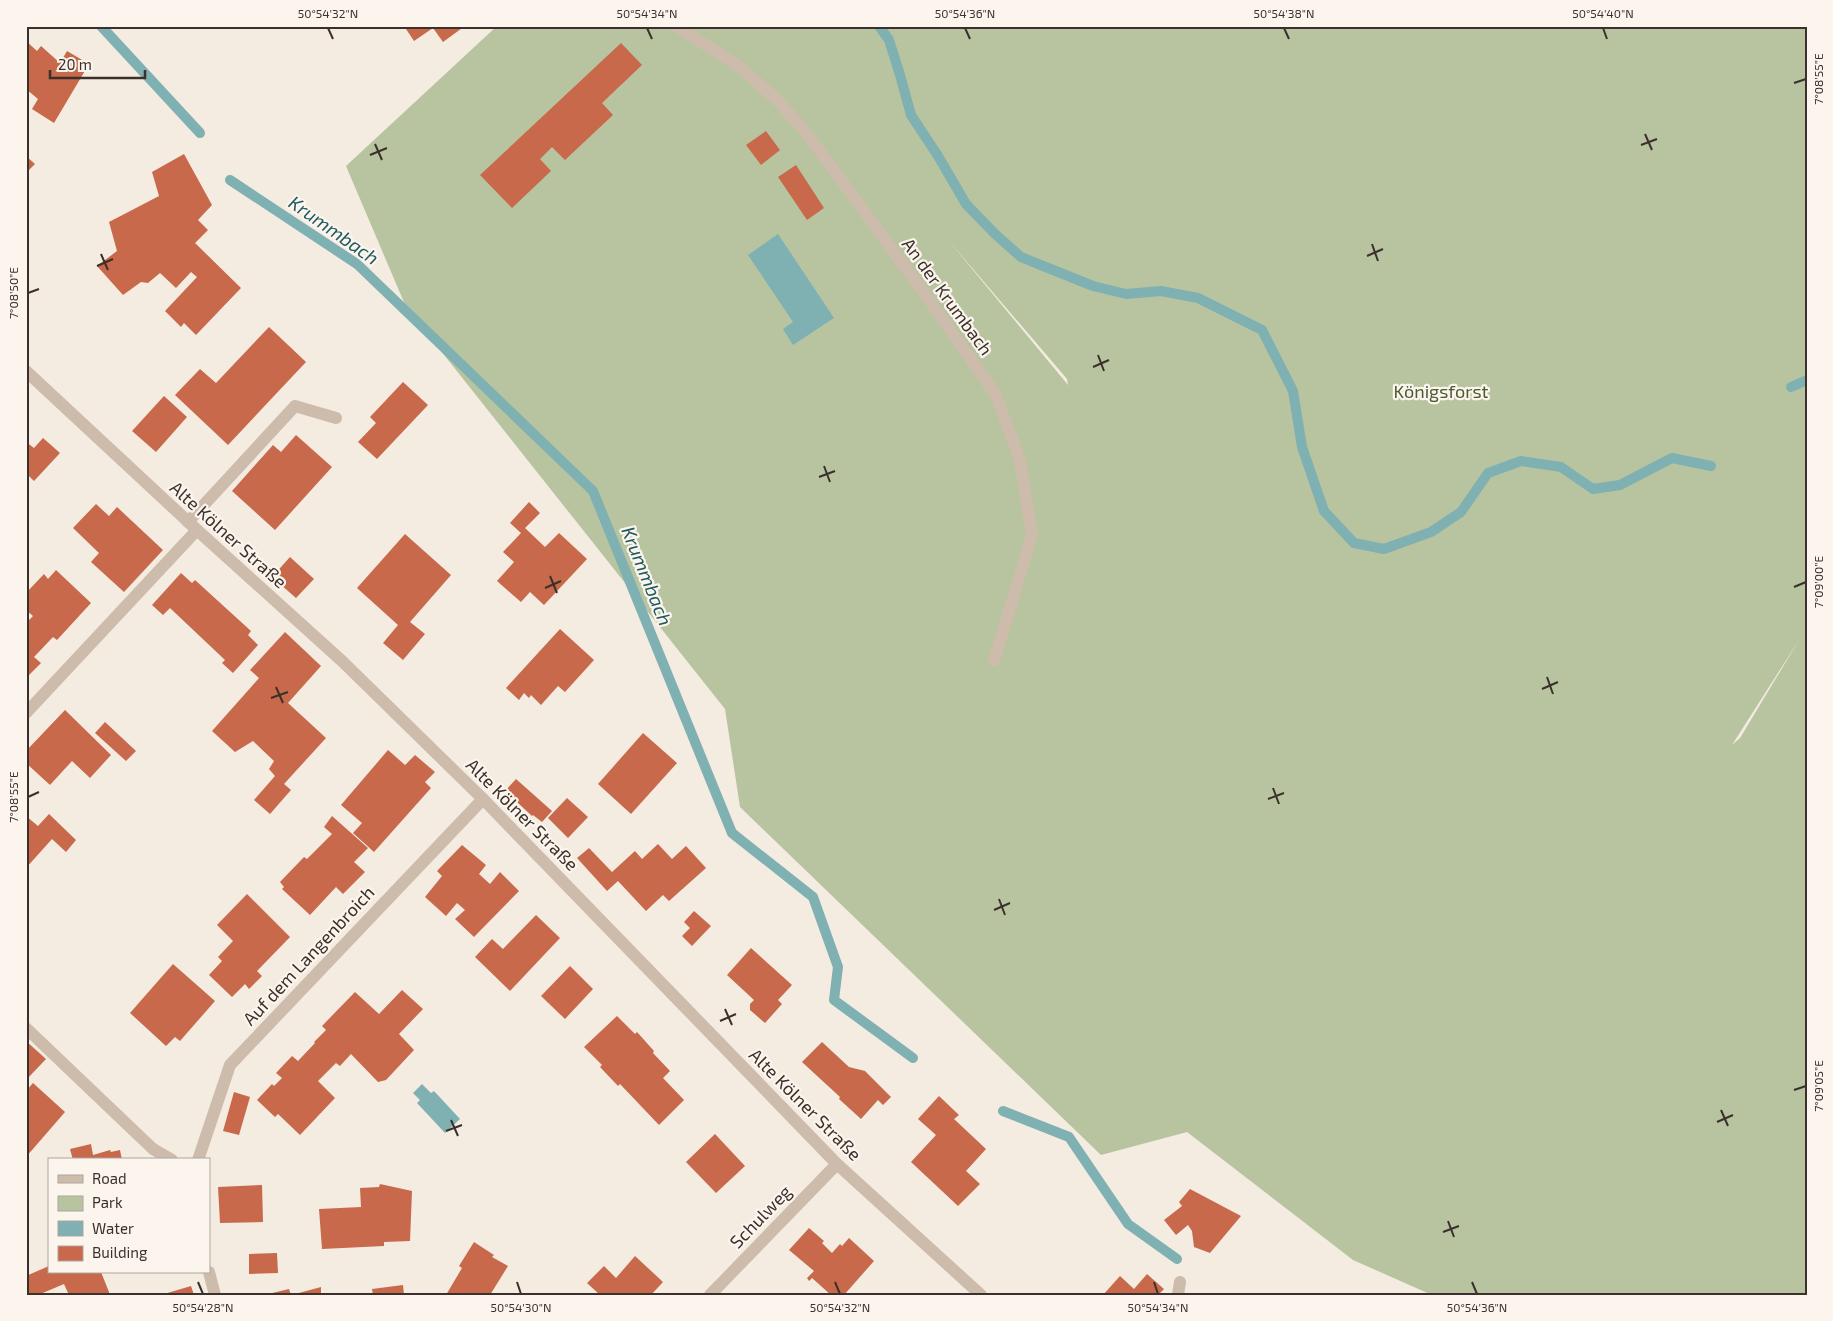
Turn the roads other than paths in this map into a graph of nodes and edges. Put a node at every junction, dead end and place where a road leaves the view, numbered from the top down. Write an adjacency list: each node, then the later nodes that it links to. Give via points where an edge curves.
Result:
1 (676, 26): 5 (street, An der Krumbach, via 740,68 777,100 808,135 996,395 1020,460 1032,535)
2 (26, 371): 4 (street, Alte Kölner Straße)
3 (336, 418): 4 (street, via 295,406)
4 (192, 526): 6 (street); 7 (street, Alte Kölner Straße, via 342,661)
5 (994, 660)
6 (26, 713)
7 (483, 799): 10 (street, Auf dem Langenbroich, via 230,1065); 11 (street, Alte Kölner Straße)
8 (26, 1028): 9 (street, via 153,1149)
9 (169, 1158)
10 (199, 1158)
11 (837, 1164): 14 (street, Schulweg); 15 (street, Alte Kölner Straße)
12 (210, 1274): 13 (street)
13 (216, 1295)
14 (710, 1295)
15 (981, 1295)

